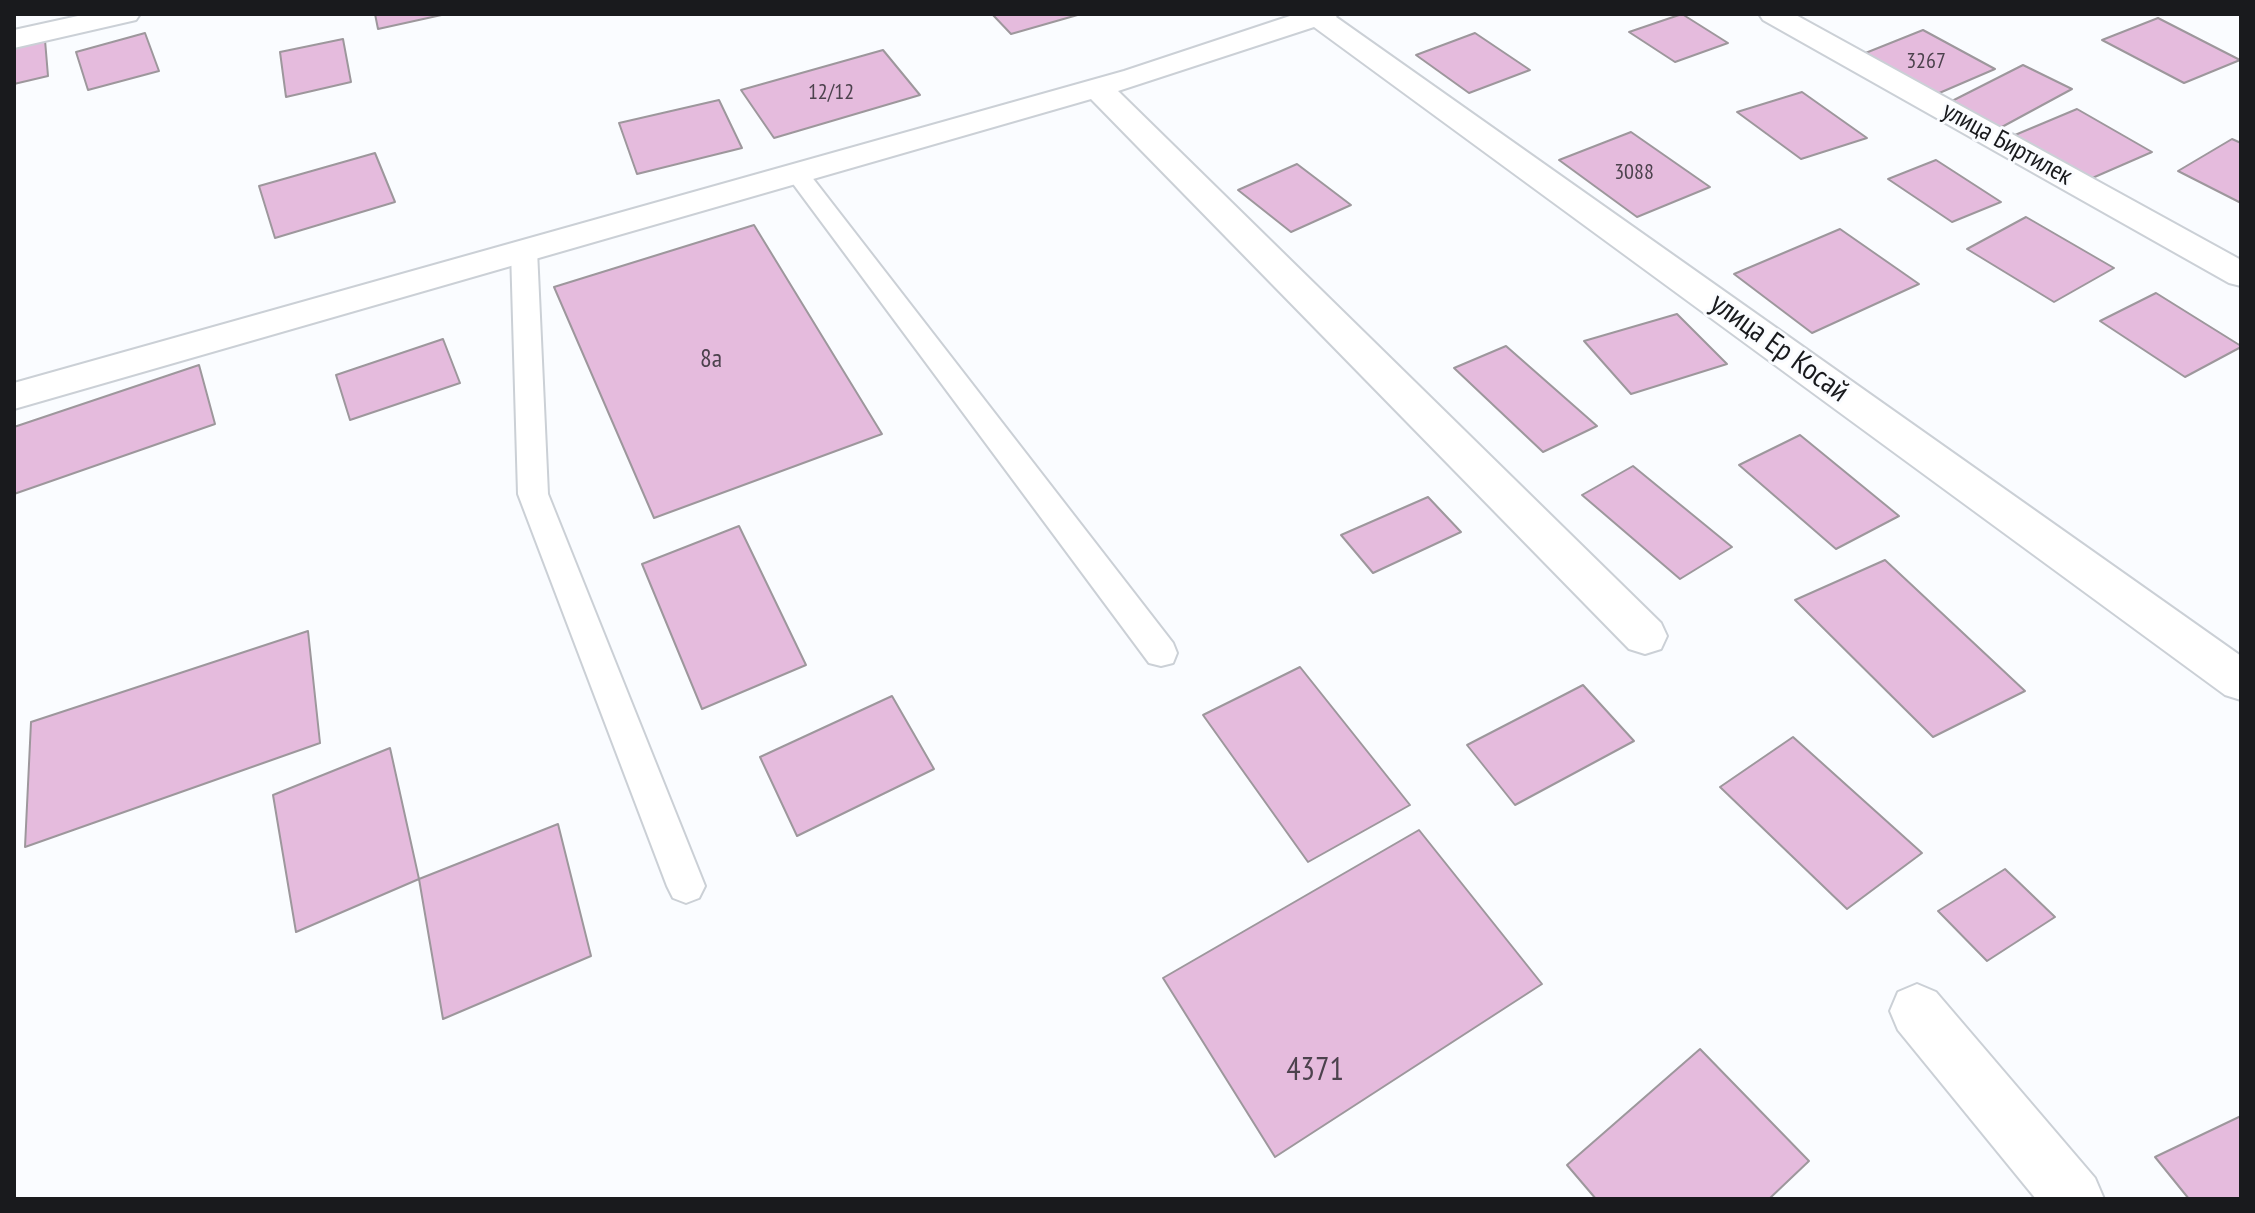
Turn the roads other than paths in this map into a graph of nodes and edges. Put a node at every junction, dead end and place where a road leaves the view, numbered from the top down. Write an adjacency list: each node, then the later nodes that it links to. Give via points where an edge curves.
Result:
1 (126, 14): 4 (street)
2 (1773, 14): 8 (street, улица Биртилек)
3 (1320, 15): 5 (street); 12 (street, улица Ер Косай)
4 (14, 39)
5 (1096, 87): 6 (street); 10 (street)
6 (796, 172): 7 (street); 11 (lane)
7 (524, 250): 9 (street); 13 (lane, via 533,494)
8 (2241, 275)
9 (14, 396)
10 (1645, 636)
11 (1161, 653)
12 (2241, 681)
13 (686, 886)
14 (1917, 1011): 15 (street)
15 (2074, 1199)

